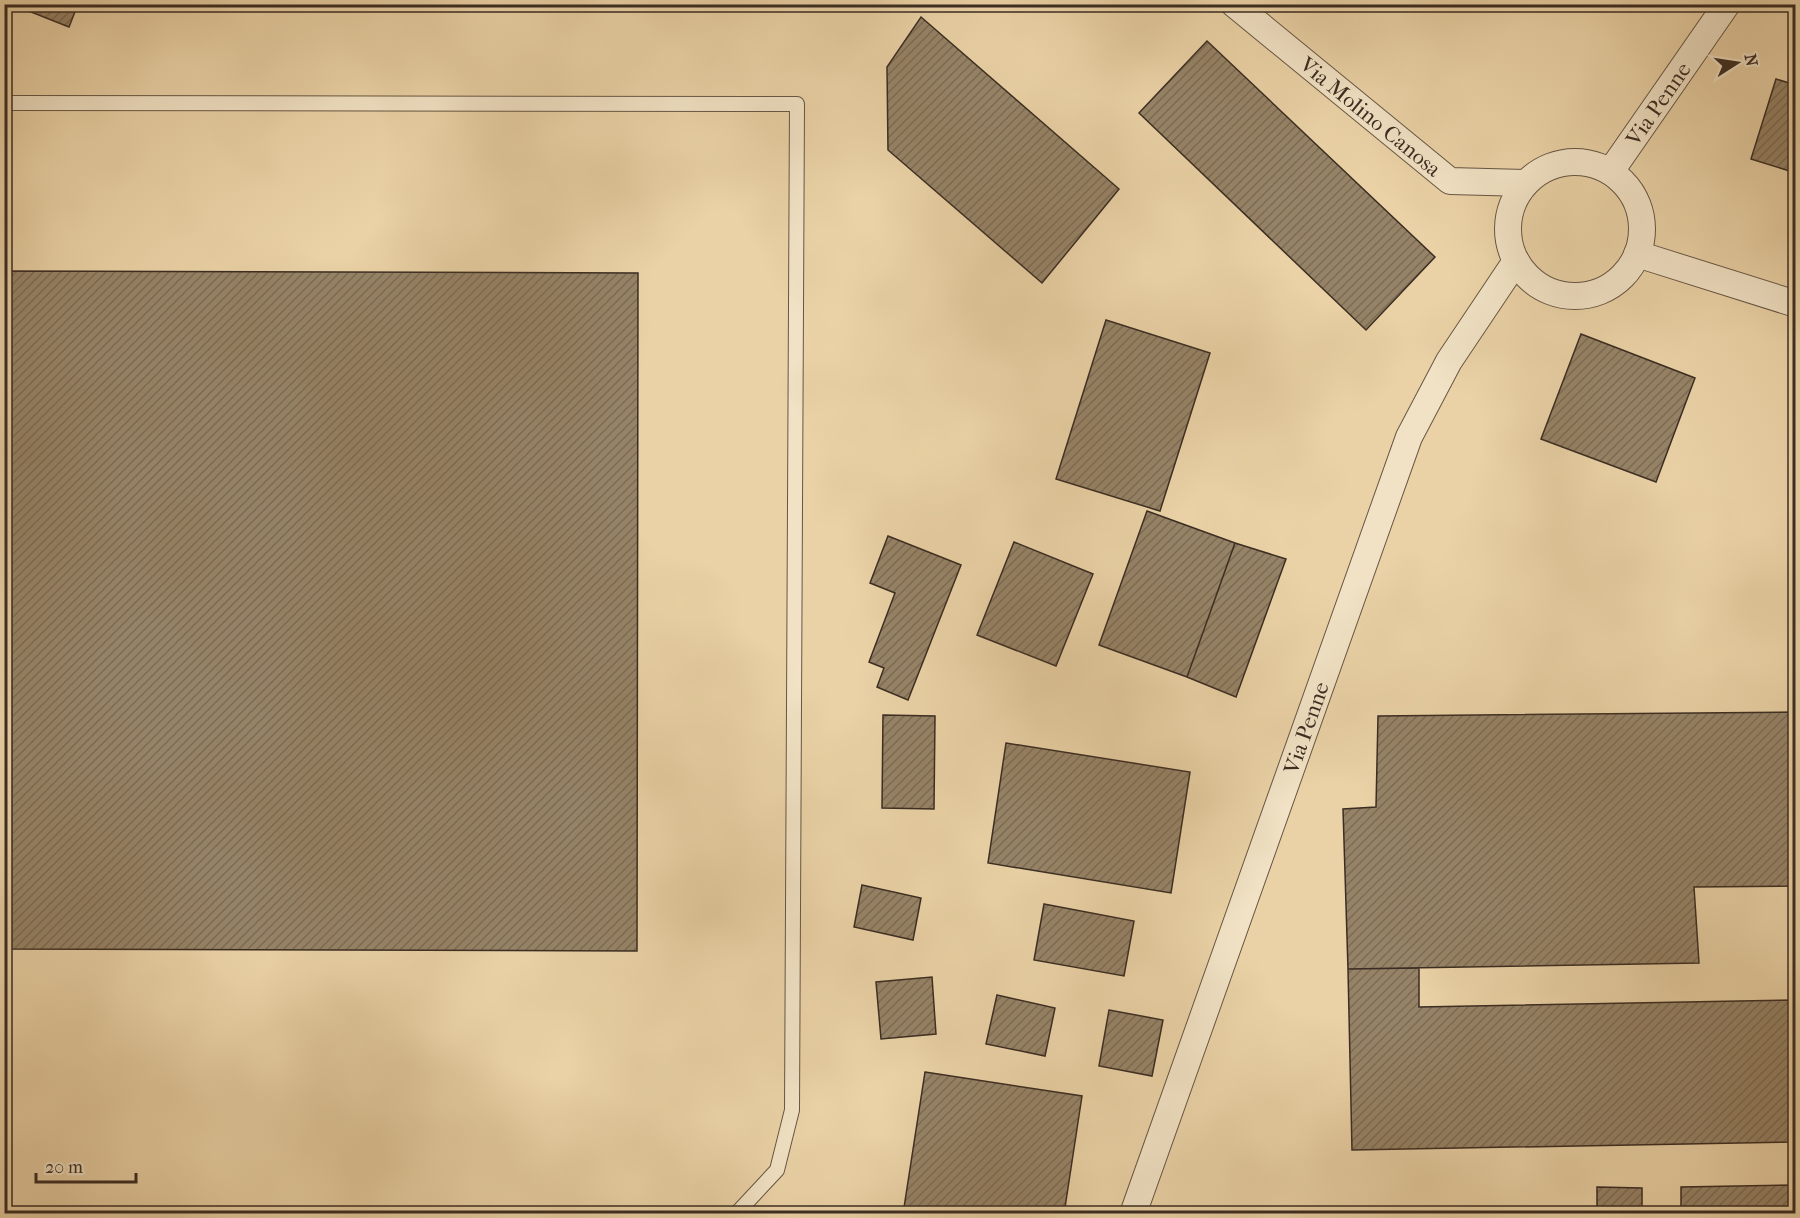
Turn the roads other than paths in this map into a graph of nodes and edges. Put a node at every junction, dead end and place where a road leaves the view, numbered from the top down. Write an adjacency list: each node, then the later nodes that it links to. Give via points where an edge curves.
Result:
1 (1234, 4): 5 (street, Via Molino Canosa, via 1450,181)
2 (1727, 4): 4 (street, Via Penne)
3 (4, 103): 9 (lane, via 796,104 792,1110 777,1170)
4 (1611, 171): 5 (street, via 1597,165 1566,162 1537,173); 6 (street, via 1632,193 1639,208 1642,223)
5 (1525, 183): 7 (street, via 1509,212 1508,229)
6 (1637, 254): 7 (street, via 1614,283 1579,296 1543,288 1527,277); 8 (street)
7 (1516, 261): 10 (street, Via Penne, via 1449,361 1409,437)
8 (1796, 304)
9 (736, 1214)
10 (1133, 1214)

